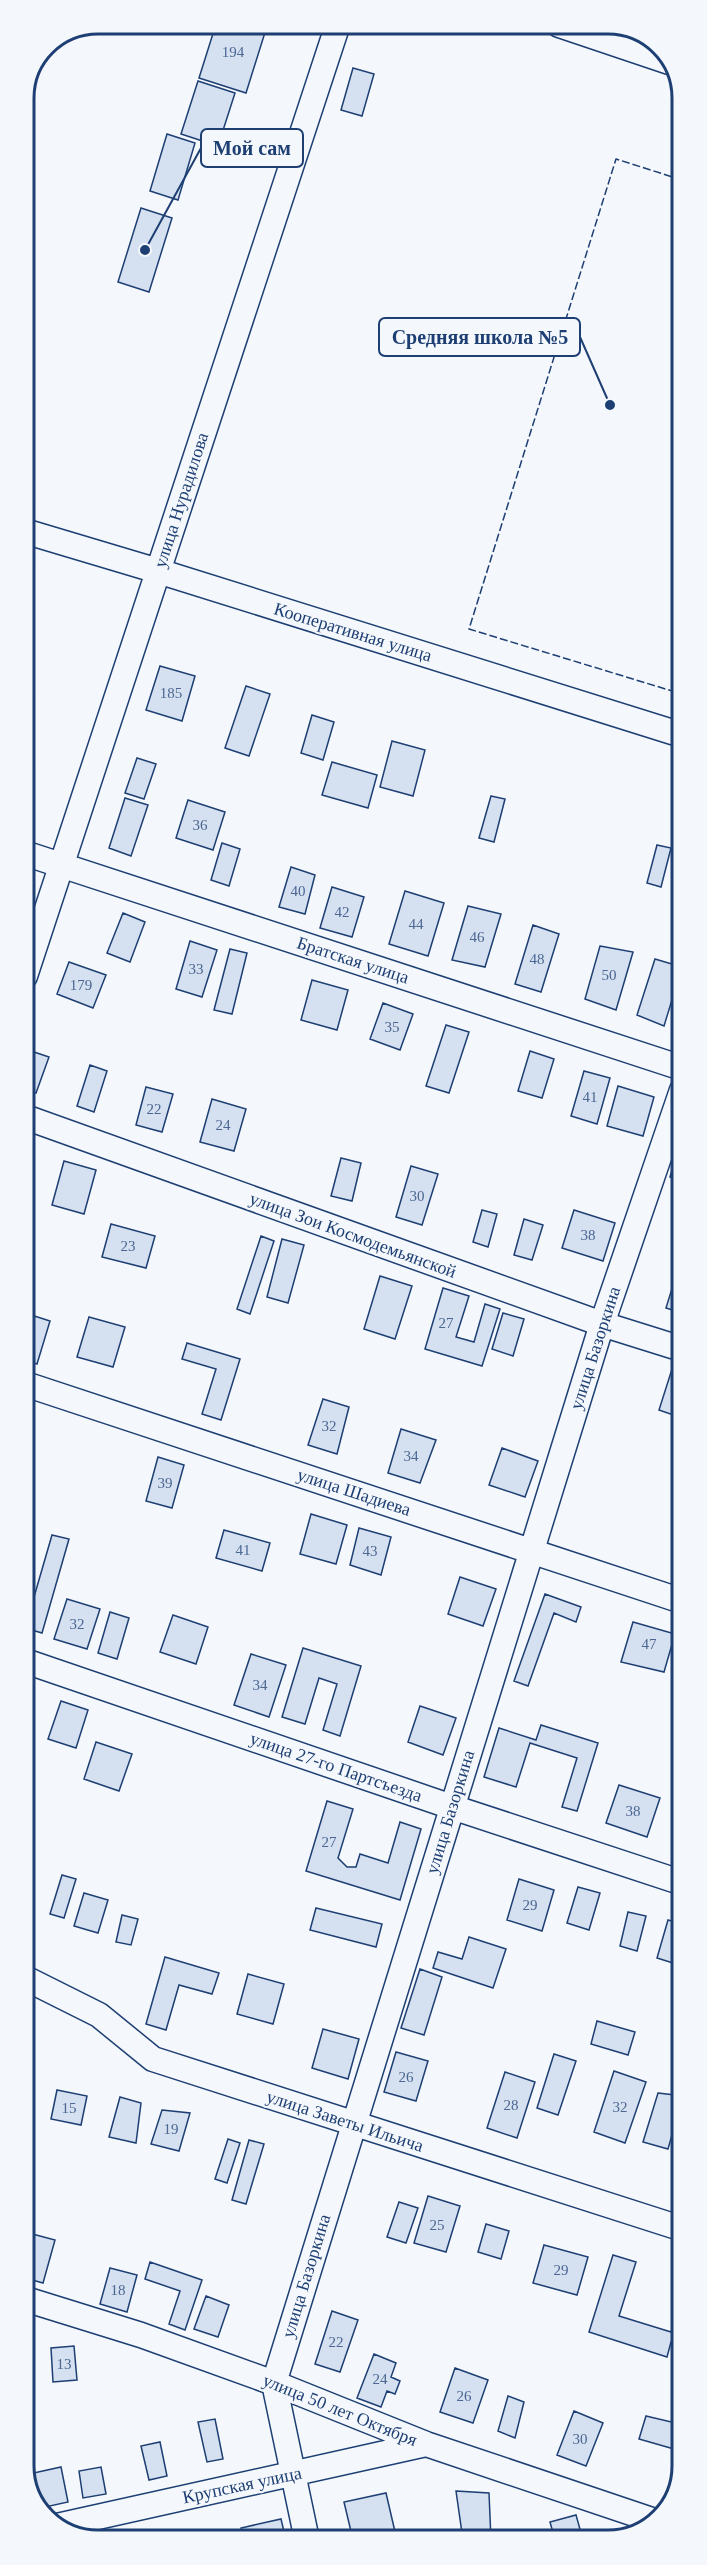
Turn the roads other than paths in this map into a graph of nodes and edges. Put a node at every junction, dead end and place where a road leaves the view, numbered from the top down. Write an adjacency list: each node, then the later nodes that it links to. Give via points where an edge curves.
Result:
1 (335, 34): 5 (street, улица Нурадилова)
2 (594, 35): 3 (street)
3 (653, 52)
4 (35, 534): 5 (street, Кооперативная улица)
5 (158, 571): 6 (street, Кооперативная улица); 8 (street, улица Нурадилова)
6 (672, 732)
7 (35, 856): 8 (street, Братская улица)
8 (61, 864): 9 (street, улица Нурадилова); 10 (street, Братская улица)
9 (35, 945)
10 (672, 1065)
11 (672, 1119): 13 (street, улица Базоркина)
12 (35, 1121): 13 (street, улица Зои Космодемьянской)
13 (602, 1324): 14 (street, улица Зои Космодемьянской); 16 (street, улица Базоркина)
14 (672, 1346)
15 (35, 1387): 16 (street, улица Шадиева)
16 (532, 1550): 17 (street, улица Шадиева); 19 (street, улица Базоркина)
17 (672, 1598)
18 (35, 1663): 19 (street, улица 27-го Партсъезда)
19 (452, 1807): 20 (street, улица 27-го Партсъезда); 22 (street, улица Базоркина)
20 (672, 1879)
21 (35, 1983): 22 (street, улица Заветы Ильича, via 99,2015 153,2059)
22 (353, 2124): 23 (street, улица Заветы Ильича); 25 (street, улица Базоркина)
23 (672, 2226)
24 (35, 2302): 25 (street, улица 50 лет Октября, via 141,2334)
25 (274, 2383): 26 (street, улица 50 лет Октября); 27 (street, улица Базоркина)
26 (426, 2444): 27 (street, Крупская улица); 28 (street, улица 50 лет Октября)
27 (292, 2474): 29 (street, Крупская улица); 30 (street, улица Базоркина)
28 (647, 2518)
29 (69, 2523)
30 (305, 2530)

